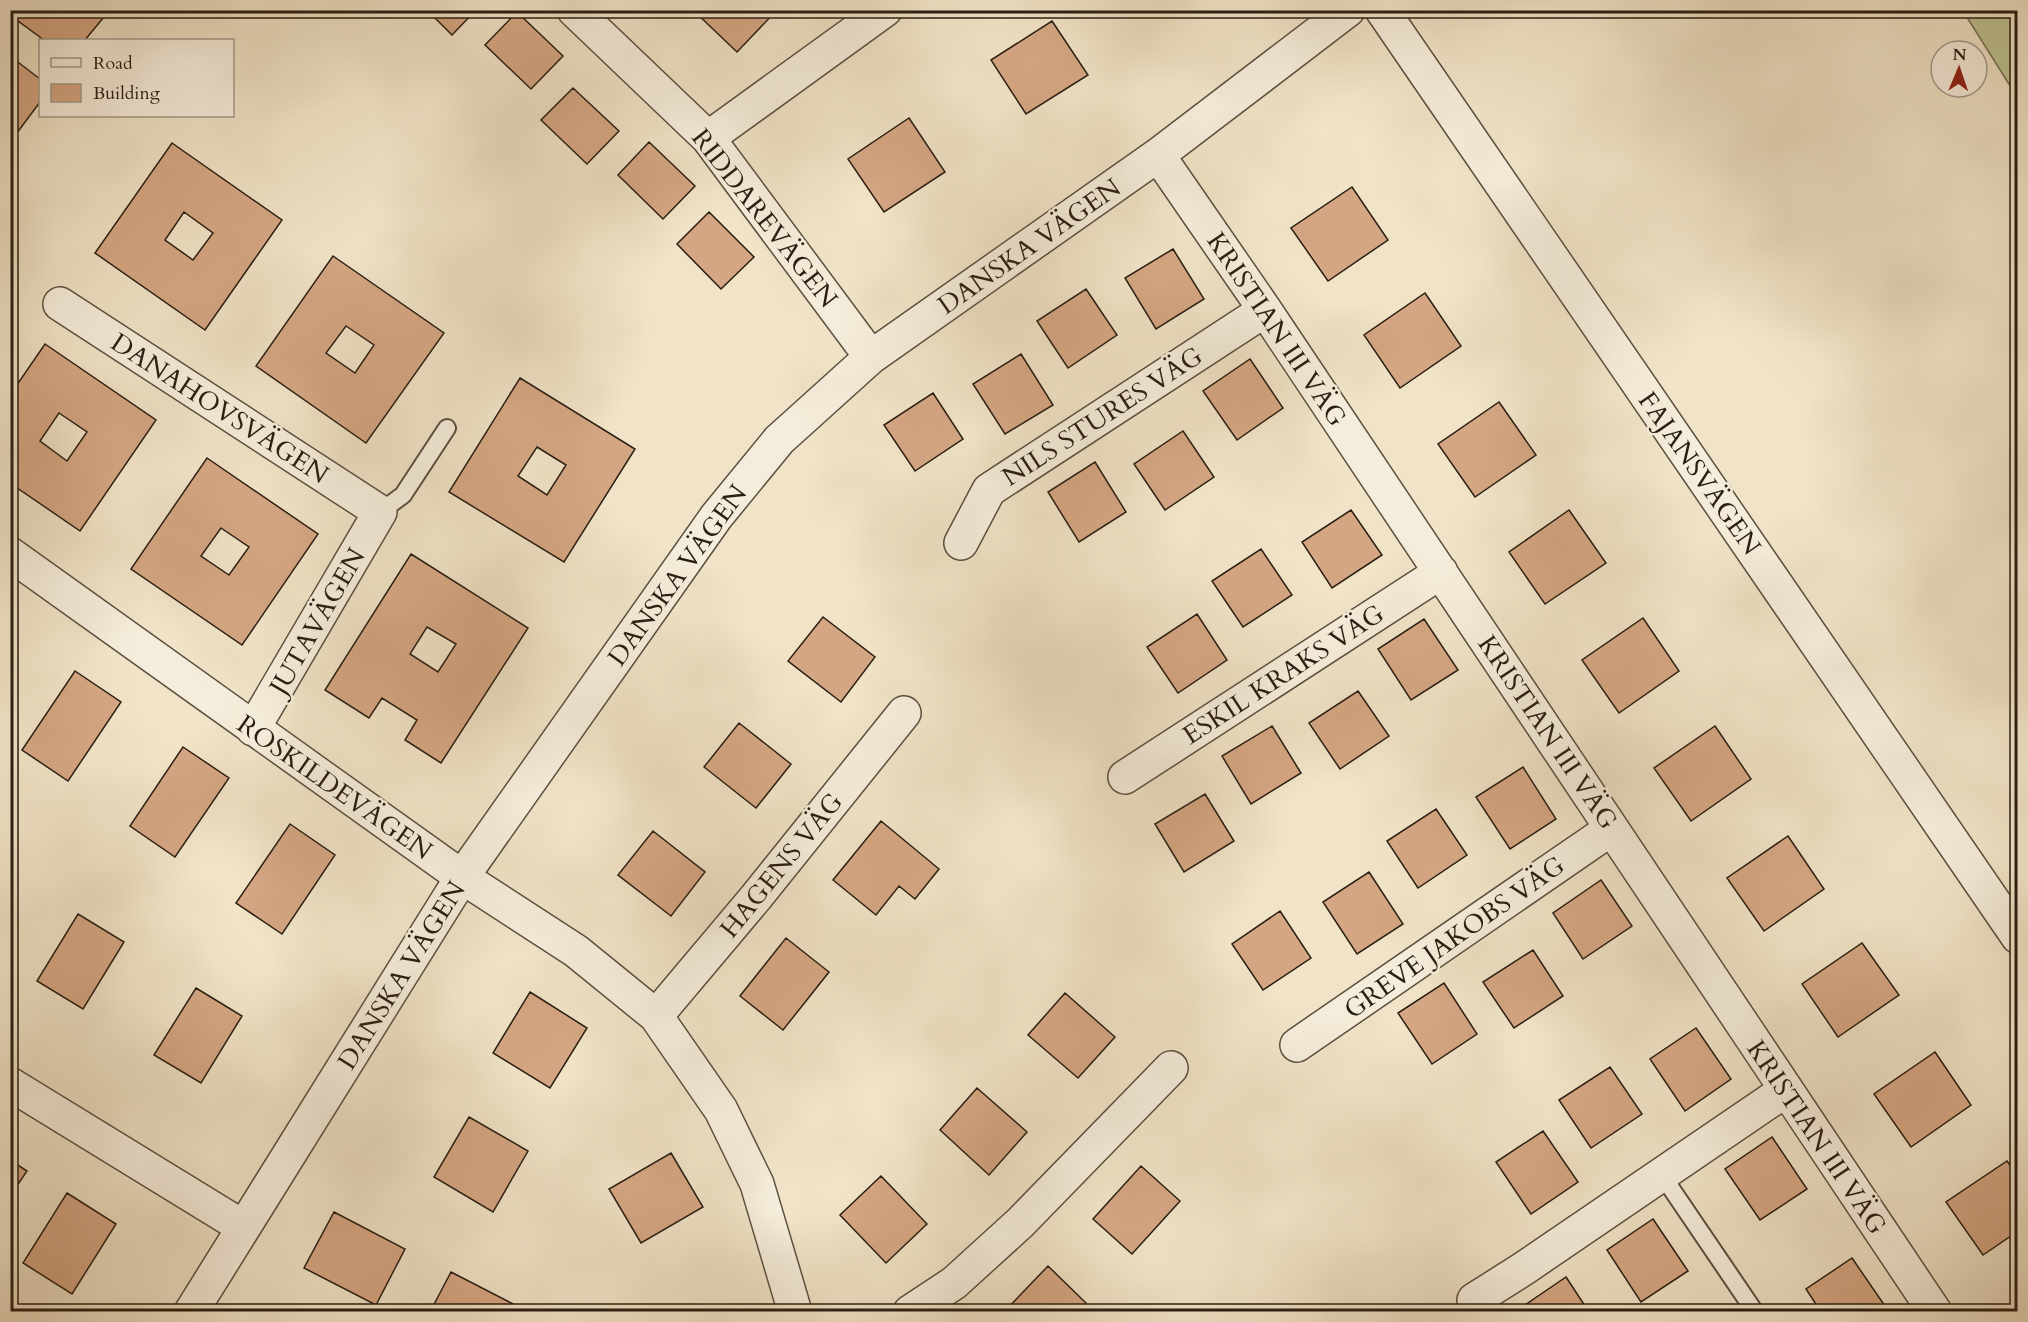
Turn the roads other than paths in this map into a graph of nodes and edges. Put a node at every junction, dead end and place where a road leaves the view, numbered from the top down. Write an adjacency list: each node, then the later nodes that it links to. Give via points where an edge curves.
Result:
1 (574, 10): 5 (street, RIDDAREVÄGEN)
2 (885, 10): 5 (street)
3 (1348, 10): 6 (street, DANSKA VÄGEN)
4 (1382, 10): 20 (street, FAJANSVÄGEN)
5 (708, 138): 9 (street, RIDDAREVÄGEN)
6 (1158, 155): 8 (street, KRISTIAN III VÄG); 9 (street, DANSKA VÄGEN)
7 (60, 304): 11 (street, DANAHOVSVÄGEN)
8 (1265, 310): 12 (street, NILS STURES VÄG, via 989,490); 14 (street, KRISTIAN III VÄG)
9 (871, 357): 19 (street, DANSKA VÄGEN, via 780,440 716,517)
10 (447, 428): 11 (lane, via 403,495)
11 (380, 512): 16 (street, JUTAVÄGEN)
12 (961, 543)
13 (10, 554): 16 (street, ROSKILDEVÄGEN)
14 (1441, 572): 17 (street, ESKIL KRAKS VÄG); 18 (street, KRISTIAN III VÄG)
15 (904, 713): 21 (street, HAGENS VÄG)
16 (253, 729): 19 (street, ROSKILDEVÄGEN)
17 (1125, 777)
18 (1611, 829): 22 (street, GREVE JAKOBS VÄG); 25 (street, KRISTIAN III VÄG)
19 (462, 877): 21 (street, ROSKILDEVÄGEN, via 576,951); 27 (street, DANSKA VÄGEN)
20 (2018, 937)
21 (656, 1016): 30 (street, ROSKILDEVÄGEN, via 721,1110 757,1184)
22 (1297, 1045)
23 (1171, 1068): 31 (street, via 1020,1224 954,1283)
24 (10, 1084): 27 (street)
25 (1786, 1090): 26 (street); 33 (street, KRISTIAN III VÄG)
26 (1662, 1175): 28 (street); 32 (lane)
27 (243, 1227): 29 (street, DANSKA VÄGEN)
28 (1474, 1300)
29 (191, 1311)
30 (795, 1311)
31 (910, 1311)
32 (1755, 1311)
33 (1935, 1311)

